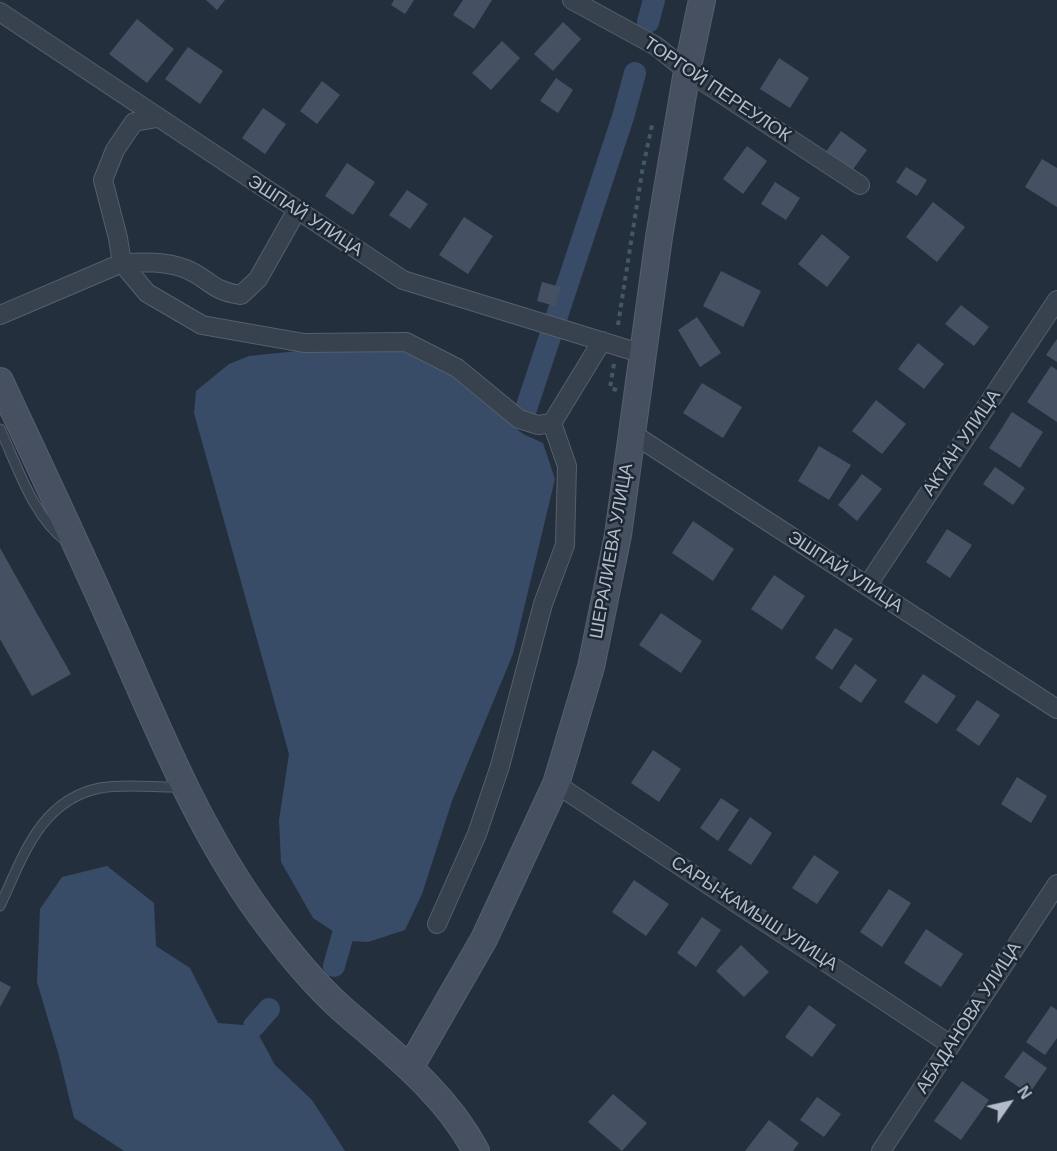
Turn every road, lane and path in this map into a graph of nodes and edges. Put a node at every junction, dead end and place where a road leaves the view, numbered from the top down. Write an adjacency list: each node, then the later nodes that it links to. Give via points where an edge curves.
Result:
1 (572, 0): 4 (street, ТОРГОЙ ПЕРЕУЛОК, via 656,46)
2 (702, 0): 4 (street, ШЕРАЛИЕВА УЛИЦА)
3 (0, 12): 6 (street, ЭШПАЙ УЛИЦА)
4 (687, 71): 7 (street, ТОРГОЙ ПЕРЕУЛОК); 14 (street, ШЕРАЛИЕВА УЛИЦА)
5 (654, 115): 12 (path)
6 (157, 118): 8 (street, ЭШПАЙ УЛИЦА); 9 (street, via 134,122 114,150 103,180)
7 (860, 185)
8 (297, 210): 9 (street, via 258,279 241,295 223,292 186,269 150,261); 13 (street, ЭШПАЙ УЛИЦА, via 403,280)
9 (122, 263): 11 (street); 18 (street, via 147,293 202,325 304,343 406,342 457,368 519,419 538,425)
10 (1057, 300): 22 (street, АКТАН УЛИЦА)
11 (0, 315)
12 (618, 325)
13 (602, 341): 14 (street, ЭШПАЙ УЛИЦА); 18 (street)
14 (643, 354): 20 (street, ШЕРАЛИЕВА УЛИЦА)
15 (614, 363): 17 (path, via 610,388)
16 (0, 381): 21 (street)
17 (621, 390)
18 (552, 423): 28 (street, via 567,466 565,545 543,604 497,776 477,834)
19 (0, 429): 21 (lane, via 37,506 56,534)
20 (633, 434): 22 (street, ЭШПАЙ УЛИЦА); 24 (street, ШЕРАЛИЕВА УЛИЦА, via 606,602)
21 (80, 551): 25 (street)
22 (867, 586): 23 (street, ЭШПАЙ УЛИЦА)
23 (1057, 708)
24 (556, 784): 29 (street, САРЫ-КАМЫШ УЛИЦА); 30 (street, ШЕРАЛИЕВА УЛИЦА, via 484,939)
25 (184, 787): 27 (lane, via 100,788 69,799 50,813 33,834); 30 (street, via 259,914 291,954 340,1007)
26 (1057, 884): 29 (street, АБАДАНОВА УЛИЦА)
27 (0, 906)
28 (437, 924)
29 (951, 1045): 32 (street, АБАДАНОВА УЛИЦА)
30 (411, 1066): 31 (street, via 467,1133)
31 (476, 1151)
32 (881, 1151)

